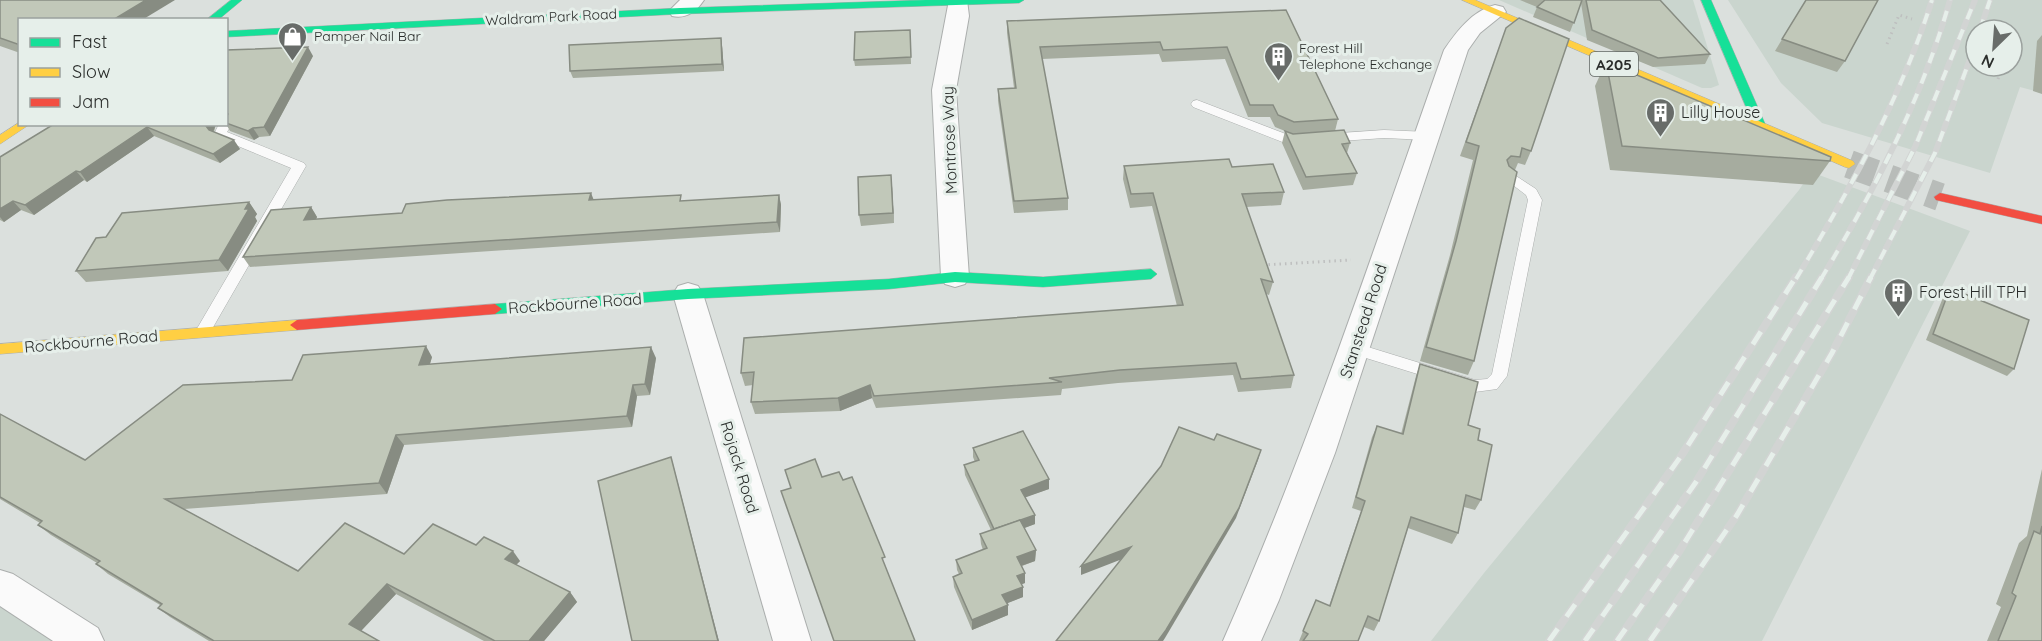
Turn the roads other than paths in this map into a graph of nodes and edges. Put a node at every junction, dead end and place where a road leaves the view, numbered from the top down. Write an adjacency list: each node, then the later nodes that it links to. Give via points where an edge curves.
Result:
1 (237, 0): 8 (main road)
2 (1019, 0): 5 (main road, Waldram Park Road)
3 (1467, 0): 7 (main road, A205)
4 (1706, 0): 13 (main road)
5 (958, 3): 6 (main road, Waldram Park Road); 21 (street, Montrose Way, via 944,90)
6 (686, 5): 9 (main road, Waldram Park Road)
7 (1495, 12): 13 (main road, A205); 14 (street, Stanstead Road, via 1472,28 1456,50)
8 (214, 18)
9 (228, 34)
10 (1197, 104): 14 (lane, via 1290,140 1384,134)
11 (22, 126): 15 (main road)
12 (225, 126): 23 (lane, via 220,134 299,165)
13 (1760, 126): 16 (main road, A205)
14 (1428, 136): 24 (street, Stanstead Road)
15 (0, 140)
16 (1849, 164)
17 (1510, 176): 24 (lane, via 1536,200 1499,376 1491,385 1474,386)
18 (1940, 197): 19 (main road)
19 (2042, 220)
20 (1151, 274): 21 (main road, Rockbourne Road, via 1042,282)
21 (955, 278): 22 (main road, Rockbourne Road)
22 (688, 294): 23 (main road, Rockbourne Road); 28 (street, Rojack Road)
23 (203, 332): 25 (main road, Rockbourne Road)
24 (1355, 349): 29 (street, Stanstead Road, via 1262,600)
25 (0, 350)
26 (0, 586): 27 (street)
27 (85, 641)
28 (792, 641)
29 (1242, 641)

